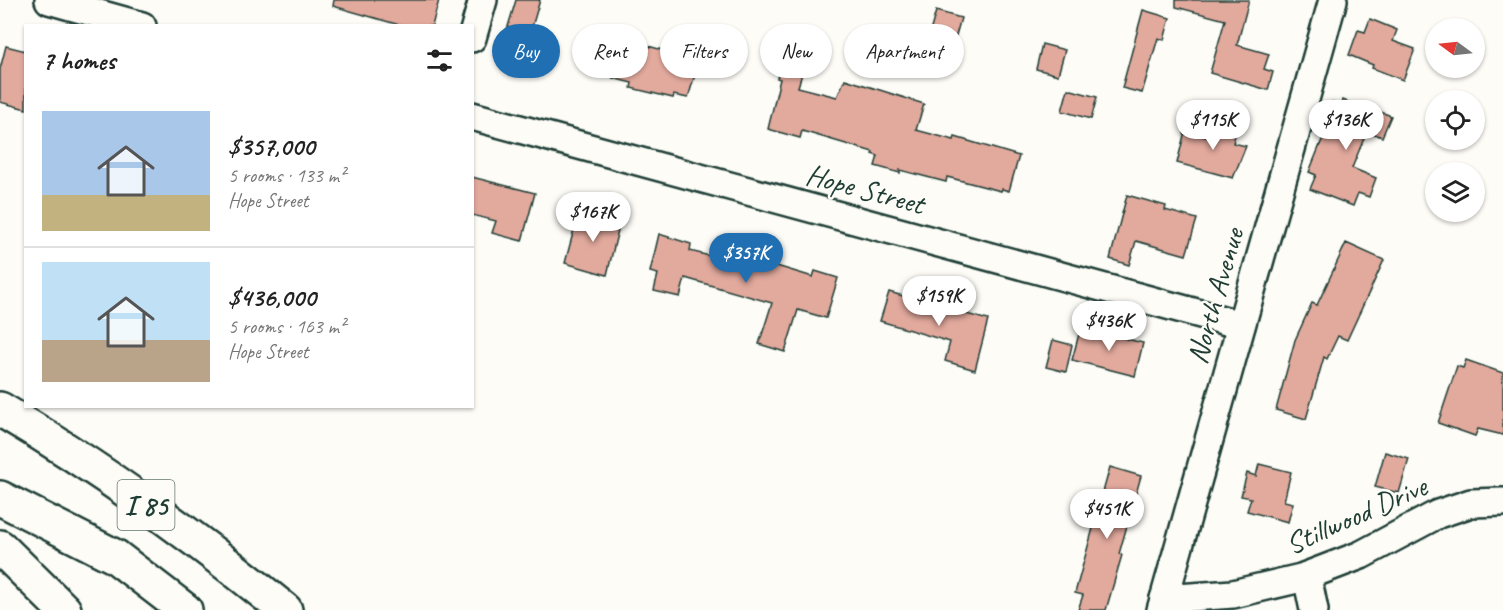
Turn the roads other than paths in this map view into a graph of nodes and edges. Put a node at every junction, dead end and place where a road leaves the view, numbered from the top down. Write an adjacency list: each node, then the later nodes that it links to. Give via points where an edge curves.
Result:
1 (49, 0): 4 (street)
2 (483, 0): 5 (street)
3 (1333, 0): 7 (street, North Avenue)
4 (135, 24)
5 (474, 31)
6 (474, 117): 7 (street, Hope Street)
7 (1241, 325): 13 (street, North Avenue)
8 (0, 410): 16 (highway, I 85, via 147,505)
9 (0, 498): 15 (highway, I 85, via 116,557)
10 (1503, 502): 12 (street, Stillwood Drive, via 1471,503 1438,514 1361,555)
11 (0, 547): 14 (highway)
12 (1307, 576): 13 (street, Stillwood Drive, via 1233,594); 17 (street)
13 (1162, 604)
14 (64, 610)
15 (185, 610)
16 (285, 610)
17 (1314, 610)

